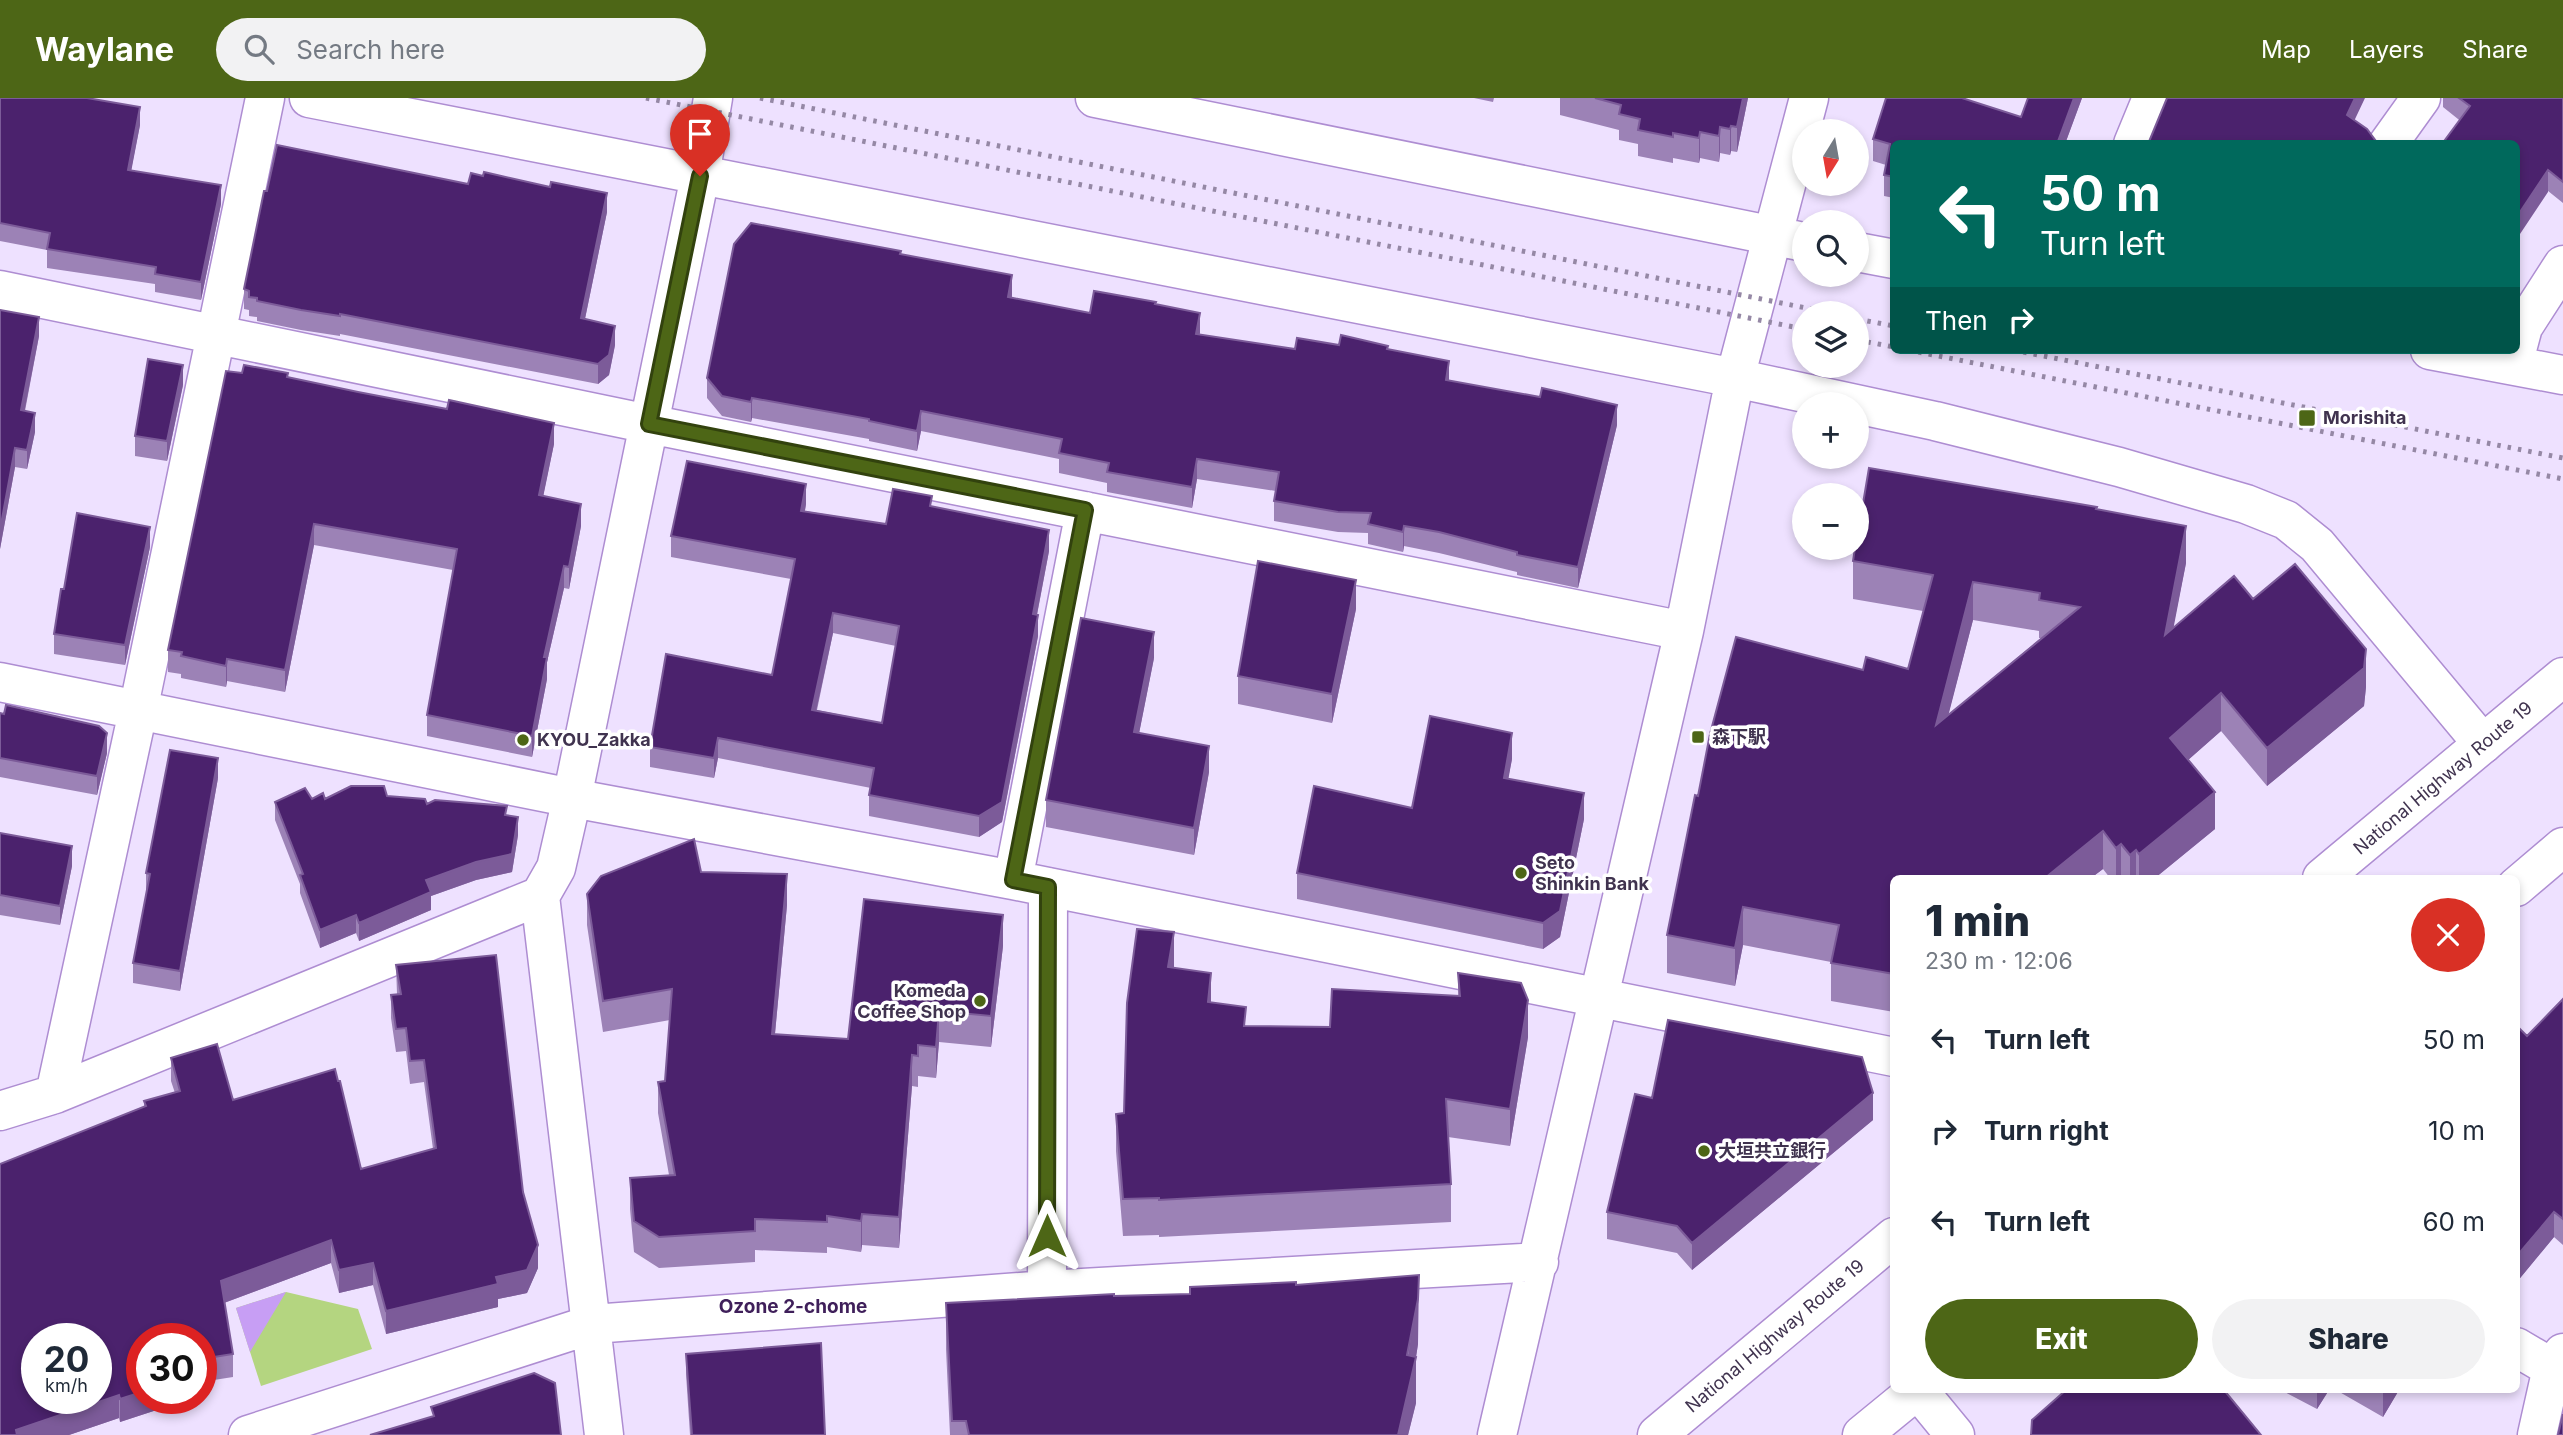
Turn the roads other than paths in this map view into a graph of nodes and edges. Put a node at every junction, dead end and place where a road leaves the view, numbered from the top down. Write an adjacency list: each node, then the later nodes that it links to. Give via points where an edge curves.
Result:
1 (265, 98): 17 (main road)
2 (309, 98): 11 (main road)
3 (713, 98): 11 (main road)
4 (1094, 98): 8 (main road)
5 (1809, 98): 12 (main road)
6 (2152, 98): 9 (main road)
7 (2421, 98): 10 (main road)
8 (1245, 112): 12 (main road)
9 (2135, 140)
10 (2391, 140)
11 (700, 176): 23 (main road); 24 (main road)
12 (1789, 239): 23 (main road)
13 (1869, 254): 14 (main road)
14 (1890, 258)
15 (2563, 265): 18 (main road)
16 (0, 290): 17 (main road)
17 (216, 333): 24 (main road); 29 (main road)
18 (2520, 338)
19 (2452, 354): 21 (main road)
20 (2516, 354): 21 (main road)
21 (2513, 365): 22 (main road)
22 (2563, 375)
23 (1735, 378): 26 (main road); 30 (main road, via 2119,467 2286,520 2317,545)
24 (649, 424): 25 (main road); 31 (main road)
25 (1085, 510): 26 (main road); 34 (main road)
26 (1684, 631): 37 (main road)
27 (2563, 677): 30 (main road, National Highway Route 19)
28 (0, 682): 29 (main road)
29 (138, 711): 31 (main road); 39 (main road)
30 (2483, 744): 33 (main road, National Highway Route 19)
31 (572, 798): 34 (main road); 36 (main road, via 556,867)
32 (2563, 847): 35 (main road)
33 (2326, 875)
34 (1031, 884): 37 (main road); 43 (main road)
35 (2520, 884)
36 (540, 896): 39 (main road); 44 (main road)
37 (1598, 999): 38 (main road); 42 (main road)
38 (1890, 1056)
39 (55, 1094): 40 (main road)
40 (0, 1111)
41 (1890, 1240): 52 (main road, National Highway Route 19)
42 (1539, 1262): 43 (main road); 51 (main road)
43 (1047, 1290): 44 (main road)
44 (593, 1324): 49 (main road); 50 (main road)
45 (2520, 1349): 46 (main road)
46 (2559, 1364): 55 (main road)
47 (1913, 1393): 53 (main road)
48 (1920, 1393): 54 (main road)
49 (248, 1435)
50 (604, 1435)
51 (1497, 1435)
52 (1657, 1435)
53 (1862, 1435)
54 (1955, 1435)
55 (2536, 1435)

